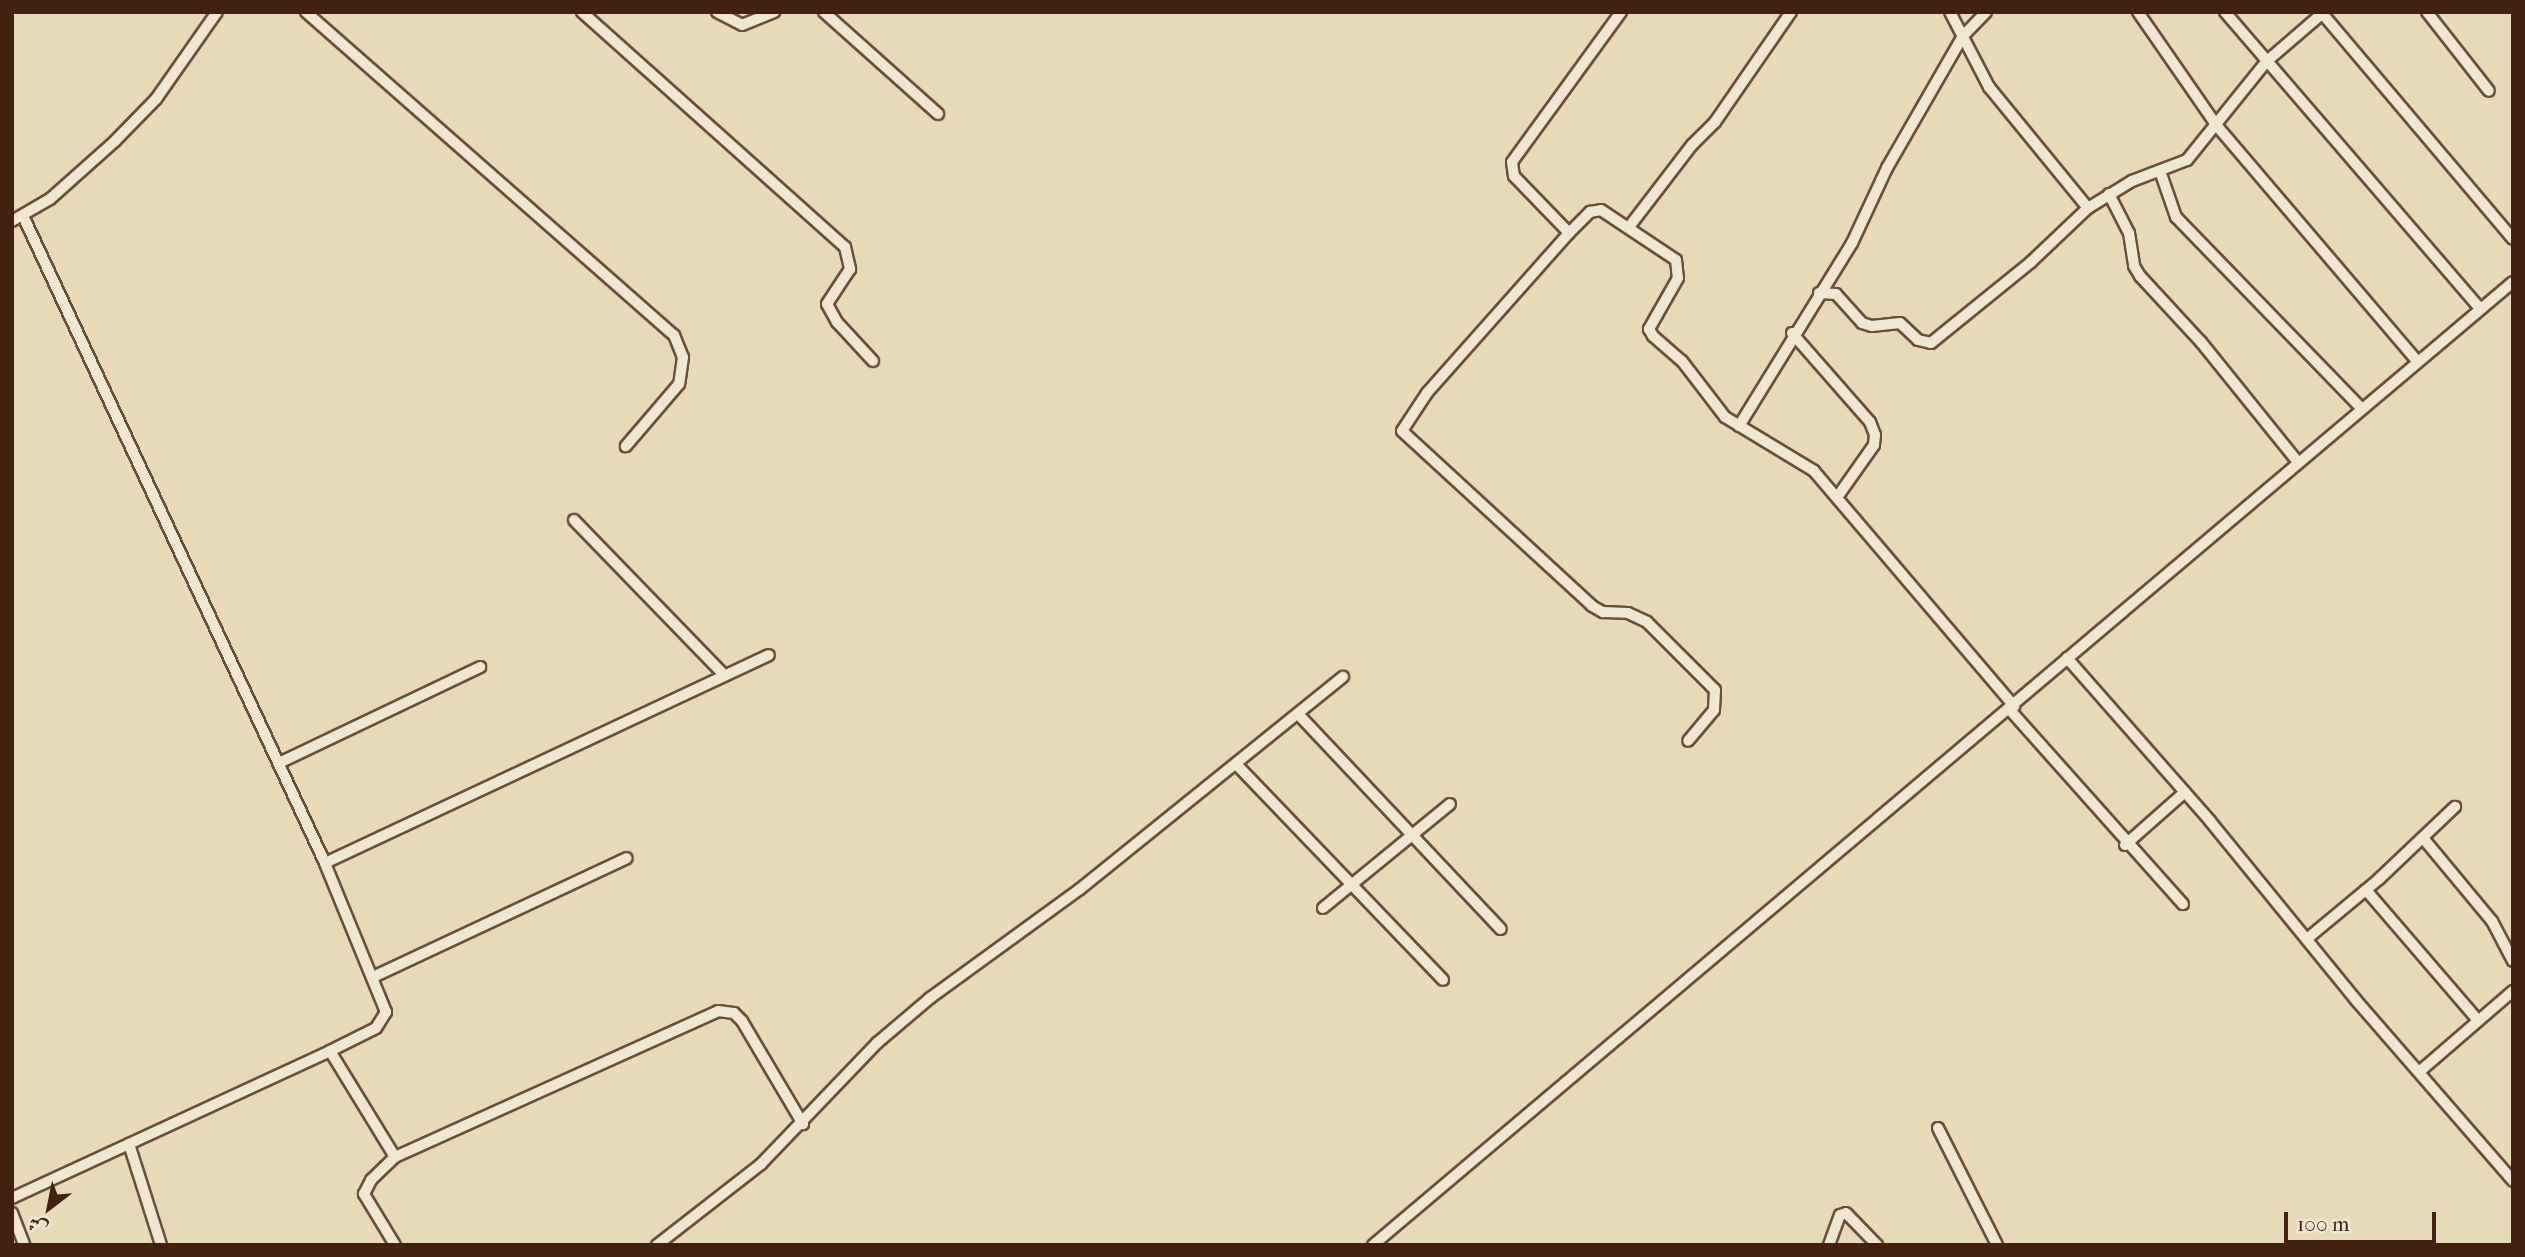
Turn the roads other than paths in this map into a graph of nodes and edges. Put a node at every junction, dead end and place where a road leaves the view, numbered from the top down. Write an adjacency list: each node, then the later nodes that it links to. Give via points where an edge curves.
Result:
1 (217, 12): 23 (street, via 156,99 86,168)
2 (306, 12): 36 (street, via 674,335 683,357 679,384)
3 (582, 12): 32 (street, via 845,247 850,269 827,304 837,322)
4 (717, 12): 5 (street, via 742,25)
5 (774, 12)
6 (824, 12): 18 (street)
7 (1621, 12): 26 (street, via 1512,162 1514,176)
8 (1791, 12): 25 (street, via 1715,122)
9 (1950, 12): 15 (street)
10 (1986, 12): 15 (street)
11 (2138, 12): 19 (street)
12 (2225, 12): 16 (street)
13 (2427, 12): 17 (street)
14 (2323, 13): 16 (street); 27 (street)
15 (1963, 36): 22 (street, via 1995,95); 29 (street, via 1886,168 1852,243)
16 (2267, 61): 19 (street); 30 (street)
17 (2489, 91)
18 (938, 114)
19 (2217, 126): 20 (street, via 2187,160); 33 (street)
20 (2160, 171): 21 (street); 34 (street, via 2176,217)
21 (2109, 194): 22 (street); 37 (street, via 2129,233 2140,276 2201,342)
22 (2088, 208): 29 (street, via 2031,262 1931,343 1918,340 1900,323 1862,323 1836,294)
23 (23, 216): 24 (street); 48 (street)
24 (12, 222)
25 (1629, 227): 26 (street, via 1601,210 1590,212); 35 (street, via 1675,260 1679,269 1650,333 1682,361 1715,409)
26 (1569, 233): 47 (street, via 1427,393 1402,431 1592,606 1603,612 1628,612 1647,622 1715,690 1714,710)
27 (2513, 239)
28 (2513, 282): 30 (street)
29 (1819, 293): 31 (street)
30 (2480, 308): 33 (street)
31 (1792, 333): 35 (street); 38 (street, via 1870,422 1875,435 1874,445)
32 (873, 361)
33 (2417, 361): 34 (street)
34 (2361, 408): 37 (street)
35 (1739, 426): 38 (street, via 1800,458)
36 (626, 446)
37 (2298, 462): 41 (street)
38 (1838, 496): 45 (street)
39 (575, 520): 43 (street)
40 (769, 655): 43 (street)
41 (2067, 659): 45 (street); 50 (street)
42 (480, 667): 48 (street)
43 (724, 675): 57 (street)
44 (1343, 677): 46 (street)
45 (2012, 708): 55 (street); 82 (street)
46 (1299, 715): 49 (street); 53 (street)
47 (1688, 741)
48 (279, 763): 57 (street)
49 (1236, 764): 58 (street); 71 (street, via 1080,889 930,998 877,1043)
50 (2185, 792): 55 (street); 63 (street)
51 (1450, 804): 53 (street)
52 (2455, 807): 54 (street)
53 (1412, 835): 58 (street); 62 (street)
54 (2423, 838): 59 (street); 64 (street, via 2485,912)
55 (2125, 845): 60 (street)
56 (627, 858): 65 (street)
57 (325, 863): 65 (street)
58 (1352, 884): 61 (street); 66 (street)
59 (2366, 890): 63 (street); 68 (street)
60 (2183, 904)
61 (1323, 908)
62 (1501, 929)
63 (2308, 939): 70 (street)
64 (2513, 961)
65 (373, 977): 69 (street, via 384,1004 382,1022)
66 (1443, 980)
67 (2513, 991): 68 (street)
68 (2478, 1020): 70 (street)
69 (330, 1052): 73 (street); 74 (street)
70 (2419, 1072): 75 (street)
71 (803, 1124): 74 (street, via 742,1021 726,1010); 81 (street, via 761,1164)
72 (1938, 1128): 85 (street)
73 (129, 1144): 76 (street); 79 (street)
74 (395, 1157): 80 (street, via 371,1180 364,1194)
75 (2513, 1181)
76 (12, 1198)
77 (12, 1213): 78 (street)
78 (24, 1245)
79 (161, 1245)
80 (395, 1245)
81 (657, 1245)
82 (1373, 1245)
83 (1829, 1245): 84 (street, via 1842,1213)
84 (1877, 1245)
85 (1997, 1245)

